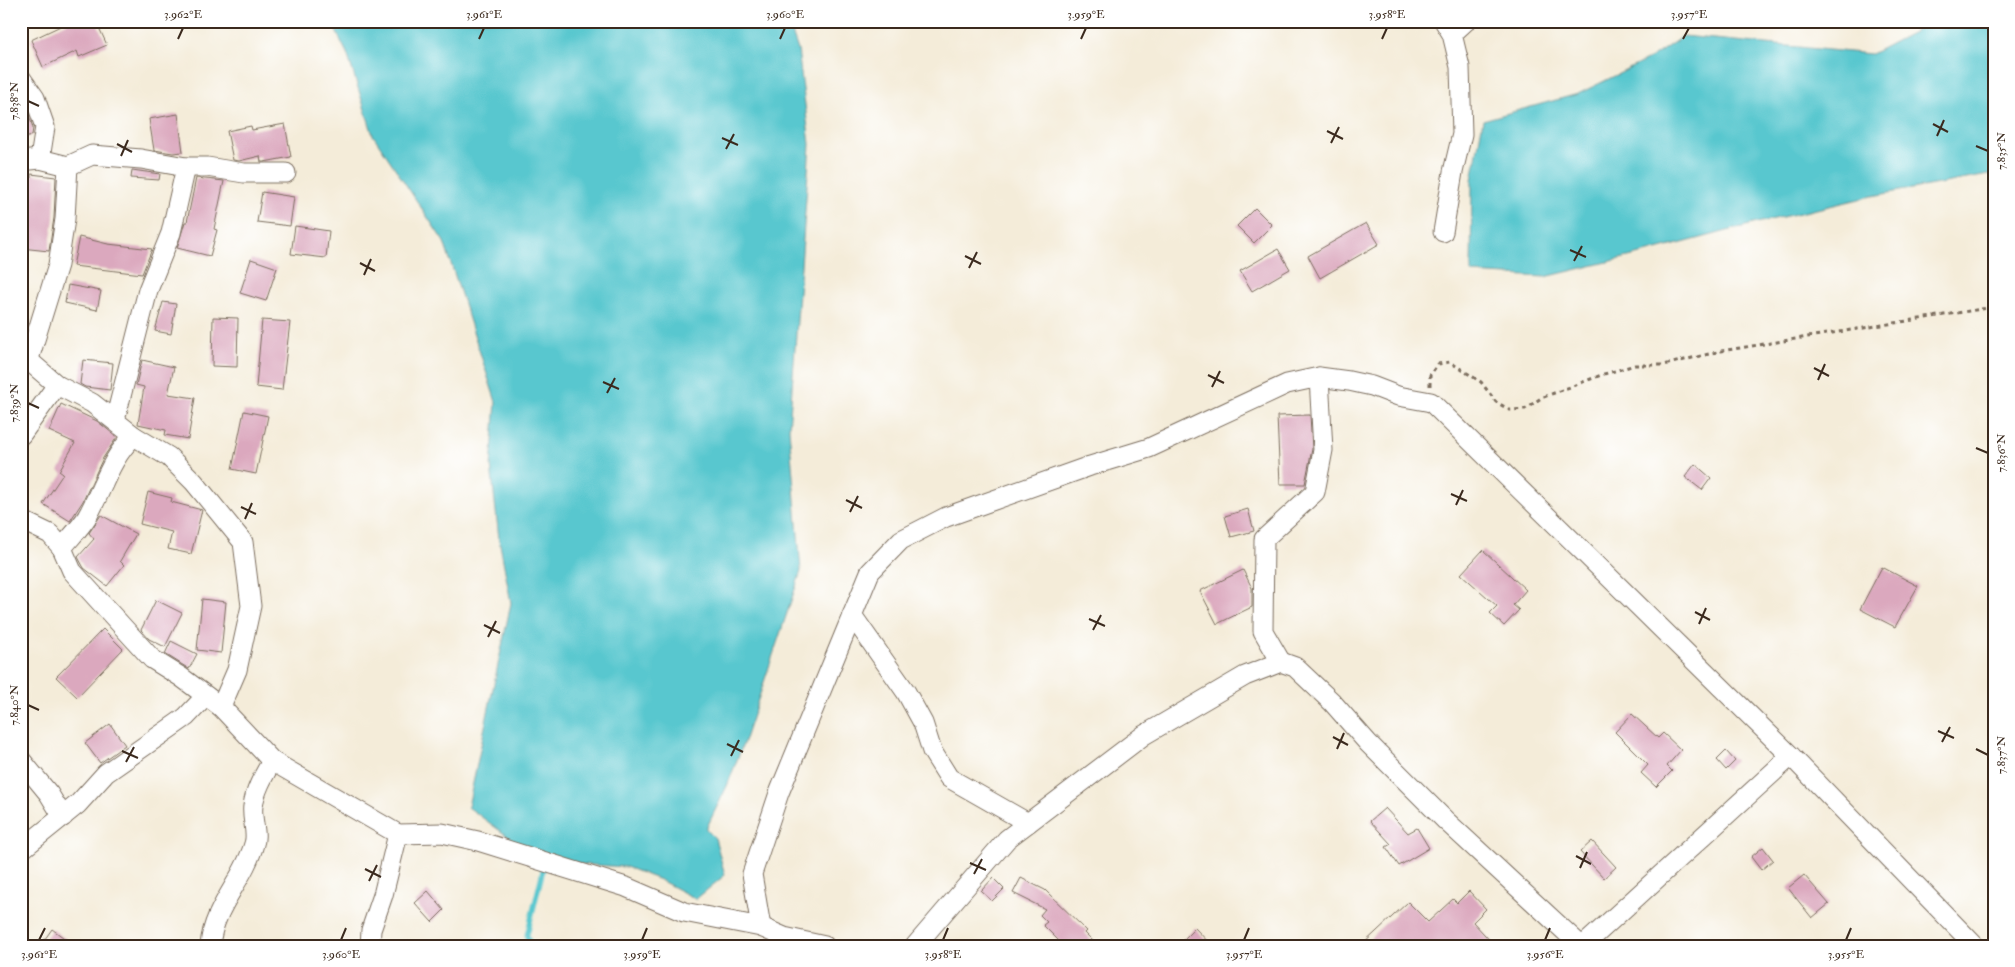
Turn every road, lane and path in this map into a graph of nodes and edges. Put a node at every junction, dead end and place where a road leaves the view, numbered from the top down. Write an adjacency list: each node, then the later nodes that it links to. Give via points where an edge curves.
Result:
1 (1466, 21): 2 (street)
2 (1448, 28): 9 (street, via 1460,67 1462,134)
3 (21, 78): 4 (street, via 35,98 45,128)
4 (40, 159): 5 (street); 6 (street)
5 (21, 161)
6 (68, 166): 7 (street, via 92,155 141,158); 11 (street, via 58,265)
7 (186, 167): 8 (street, via 207,166 244,173); 15 (street, via 171,233 148,290)
8 (286, 173)
9 (1443, 232)
10 (1994, 307): 14 (path, via 1721,351 1664,365 1635,365 1541,398 1525,409 1510,410 1496,402 1481,382 1458,367 1450,362 1438,364 1430,375)
11 (25, 356): 13 (street)
12 (1319, 377): 14 (street, via 1372,386 1398,396); 20 (street, via 1287,384 1149,448 946,517 901,540 870,572); 21 (street, via 1323,450 1315,492 1264,539 1263,631)
13 (57, 385): 15 (street, via 92,402); 16 (street)
14 (1431, 402): 23 (street)
15 (114, 420): 17 (street)
16 (21, 435)
17 (134, 436): 19 (street, via 123,446 106,475 86,518); 22 (street, via 169,458 194,482 243,542 250,606 237,670)
18 (21, 520): 19 (street, via 50,534)
19 (62, 548): 22 (street, via 72,571 152,659)
20 (852, 615): 27 (street, via 906,692 923,723 932,751 949,778); 30 (street, via 779,793 752,874)
21 (1281, 662): 27 (street, via 1245,676 1144,735); 35 (street, via 1295,666 1445,820)
22 (214, 702): 25 (street); 26 (street, via 186,717 106,773)
23 (1791, 756): 35 (street); 36 (street)
24 (21, 760): 26 (street)
25 (272, 760): 28 (street); 31 (street, via 253,806 255,842 247,863 222,906)
26 (63, 817): 29 (street)
27 (1028, 823): 34 (street, via 1007,838)
28 (398, 834): 30 (street, via 442,833 478,841 626,887 684,912); 32 (street, via 371,930)
29 (21, 850)
30 (761, 927): 33 (street, via 784,937)
31 (210, 946)
32 (370, 946)
33 (825, 946)
34 (915, 946)
35 (1582, 946)
36 (1974, 946)

